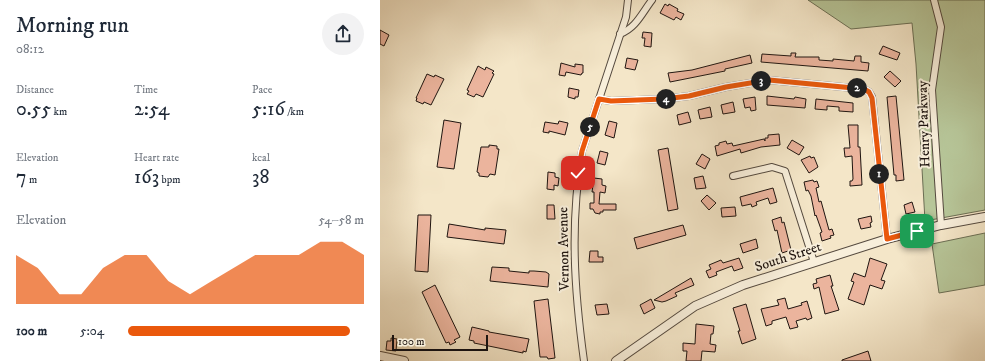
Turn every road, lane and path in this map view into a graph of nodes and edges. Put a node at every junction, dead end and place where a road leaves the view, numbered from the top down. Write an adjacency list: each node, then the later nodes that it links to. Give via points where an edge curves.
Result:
1 (628, 0): 4 (street, Vernon Avenue)
2 (652, 0): 4 (street, via 634,26)
3 (934, 0): 8 (street, Henry Parkway, via 940,26 932,90)
4 (620, 34): 5 (street, Vernon Avenue)
5 (599, 99): 9 (street, via 664,99 769,80 864,89 872,98); 13 (street, Vernon Avenue, via 582,151 576,199 575,284)
6 (733, 176): 10 (street, via 772,167 785,171)
7 (985, 217): 8 (street, South Street)
8 (941, 225): 9 (street, South Street)
9 (887, 239): 10 (street, South Street)
10 (814, 262): 14 (street, South Street, via 743,285 695,306)
11 (380, 356): 12 (street)
12 (404, 361)
13 (584, 361)
14 (616, 361)

